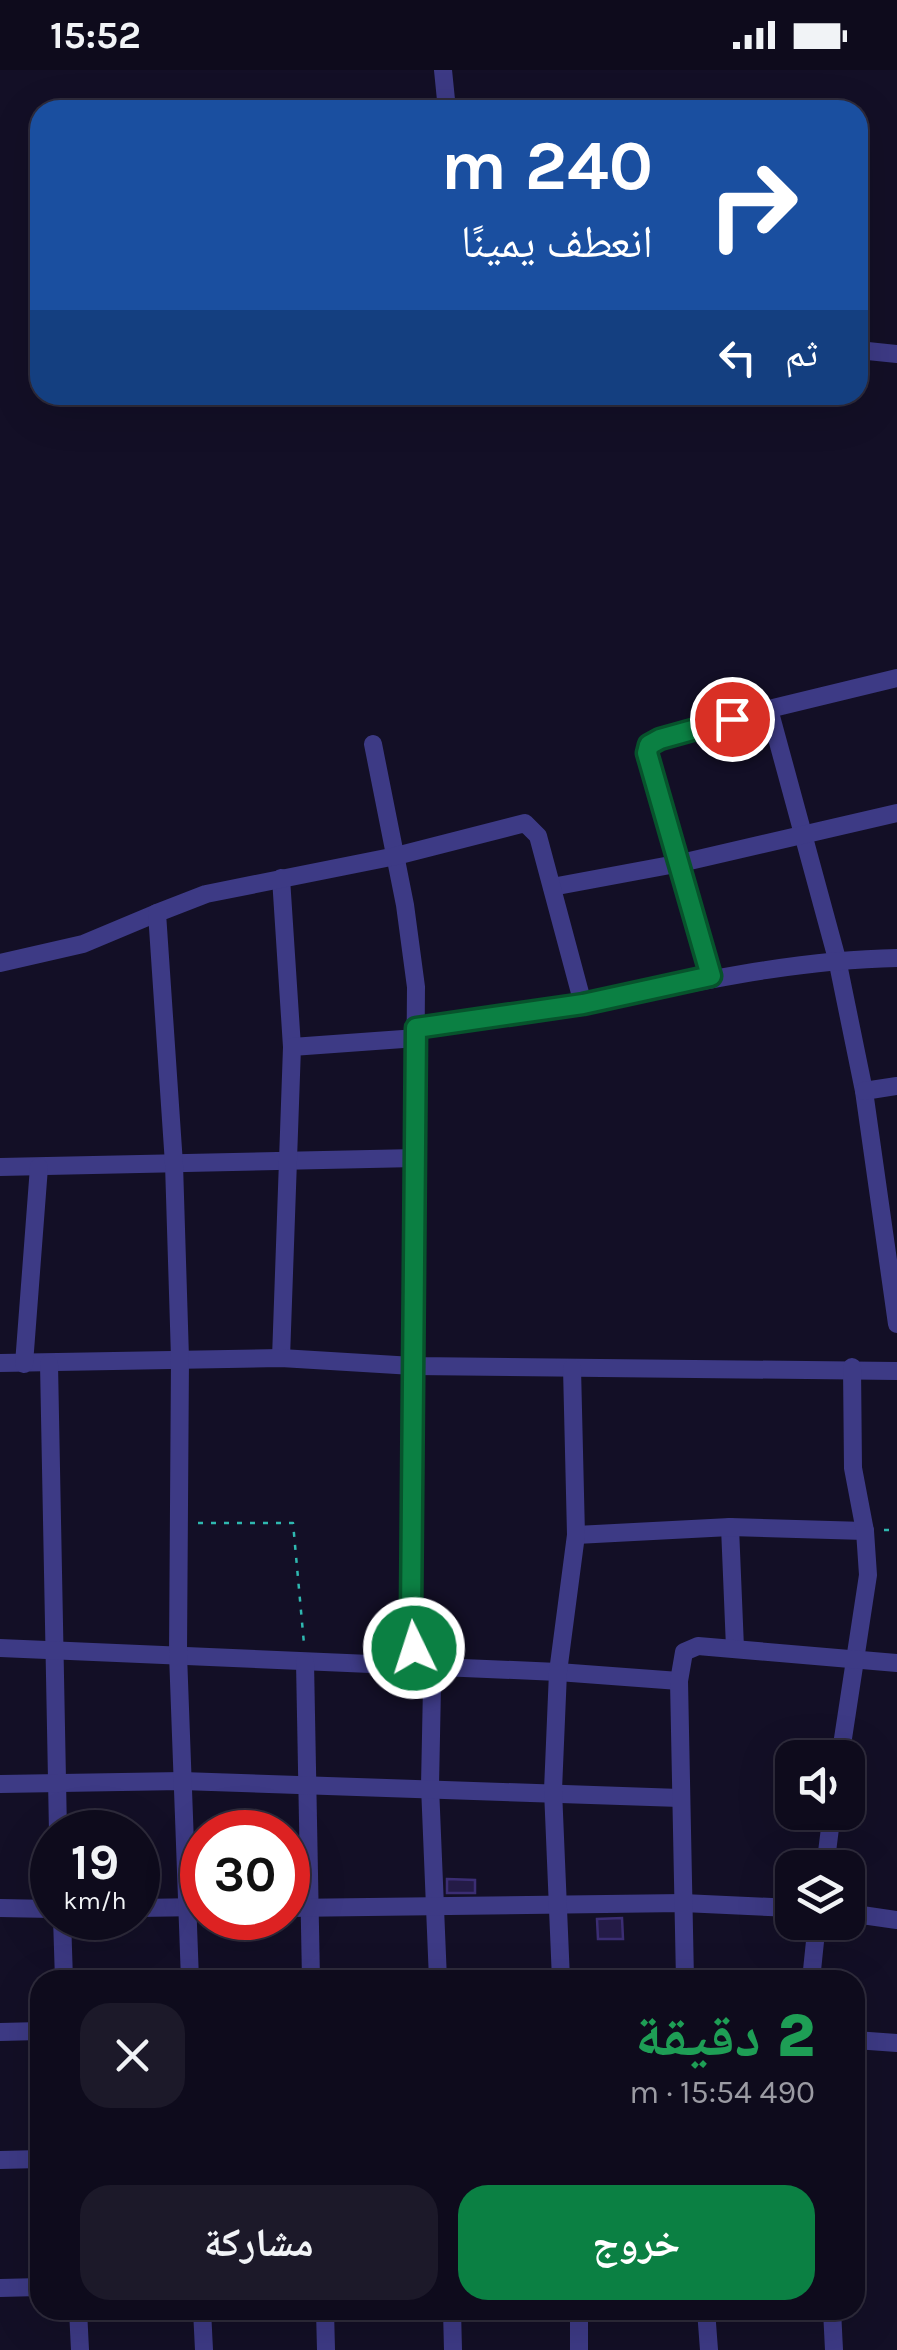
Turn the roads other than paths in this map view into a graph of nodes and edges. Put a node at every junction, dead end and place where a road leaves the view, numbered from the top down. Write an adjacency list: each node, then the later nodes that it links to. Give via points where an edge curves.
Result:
1 (443, 70): 2 (street)
2 (447, 100)
3 (868, 351): 4 (street)
4 (897, 354)
5 (897, 678): 6 (street)
6 (769, 709): 9 (street); 11 (street, via 649,745)
7 (374, 744): 10 (street)
8 (897, 813): 9 (street)
9 (803, 834): 11 (street); 16 (street)
10 (396, 856): 12 (street); 13 (street, via 525,823 538,836); 20 (street, via 411,944)
11 (682, 863): 13 (street); 18 (street)
12 (282, 878): 14 (street, via 206,894); 21 (street)
13 (552, 887): 19 (street)
14 (158, 913): 17 (street, via 82,944); 26 (street)
15 (897, 958): 16 (street)
16 (837, 959): 18 (street); 23 (street)
17 (0, 962)
18 (711, 976): 19 (street)
19 (583, 1004): 20 (street)
20 (416, 1033): 21 (street); 24 (street)
21 (292, 1047): 25 (street)
22 (897, 1086): 23 (street)
23 (864, 1091): 29 (street)
24 (416, 1158): 25 (street); 36 (street)
25 (288, 1160): 26 (street); 32 (street)
26 (174, 1164): 27 (street); 31 (street)
27 (39, 1166): 28 (street); 34 (street)
28 (0, 1167)
29 (890, 1219): 30 (street)
30 (897, 1324)
31 (180, 1358): 32 (street); 35 (street); 46 (street)
32 (281, 1358): 36 (street)
33 (0, 1363): 34 (street)
34 (24, 1364): 35 (street)
35 (49, 1364): 45 (street)
36 (413, 1366): 38 (street); 50 (street, via 411,1618 414,1648)
37 (852, 1367): 38 (street); 39 (street); 41 (street, via 856,1496)
38 (572, 1368): 42 (street)
39 (897, 1371)
40 (730, 1528): 41 (street); 42 (street); 44 (street)
41 (866, 1531): 47 (street, via 867,1594)
42 (576, 1535): 51 (street)
43 (0, 1648): 45 (street)
44 (735, 1648): 47 (street); 52 (street, via 690,1648)
45 (56, 1651): 46 (street); 56 (street)
46 (178, 1654): 48 (street); 54 (street)
47 (854, 1658): 49 (street); 53 (street)
48 (305, 1662): 50 (street); 57 (street)
49 (897, 1662)
50 (426, 1668): 51 (street); 58 (street, via 432,1686)
51 (558, 1672): 52 (street); 59 (street)
52 (679, 1681): 60 (street)
53 (843, 1740)
54 (182, 1781): 56 (street); 57 (street); 62 (street)
55 (0, 1784): 56 (street)
56 (56, 1784): 61 (street)
57 (308, 1785): 58 (street); 63 (street)
58 (430, 1786): 59 (street); 66 (street)
59 (554, 1790): 60 (street); 65 (street)
60 (680, 1798): 64 (street)
61 (57, 1810)
62 (185, 1810)
63 (308, 1810)
64 (683, 1903): 65 (street); 67 (street); 81 (street)
65 (559, 1904): 66 (street); 80 (street)
66 (434, 1906): 70 (street); 79 (street)
67 (775, 1907)
68 (0, 1908): 69 (street)
69 (30, 1908)
70 (310, 1908): 78 (street)
71 (865, 1915): 72 (street)
72 (897, 1920)
73 (63, 1940): 76 (street)
74 (193, 1940): 77 (street)
75 (816, 1940): 82 (street)
76 (64, 1970)
77 (191, 1970)
78 (311, 1970)
79 (437, 1970)
80 (561, 1970)
81 (684, 1970)
82 (811, 1970)
83 (30, 2031): 84 (street)
84 (0, 2032)
85 (865, 2041): 86 (street)
86 (897, 2043)
87 (30, 2159): 88 (street)
88 (0, 2160)
89 (30, 2287): 90 (street)
90 (0, 2288)
91 (78, 2320): 98 (street)
92 (202, 2320): 99 (street)
93 (324, 2320): 100 (street)
94 (452, 2320): 101 (street)
95 (579, 2320): 102 (street)
96 (707, 2320): 103 (street)
97 (832, 2320): 104 (street)
98 (80, 2350)
99 (204, 2350)
100 (326, 2350)
101 (453, 2350)
102 (579, 2350)
103 (709, 2350)
104 (834, 2350)

